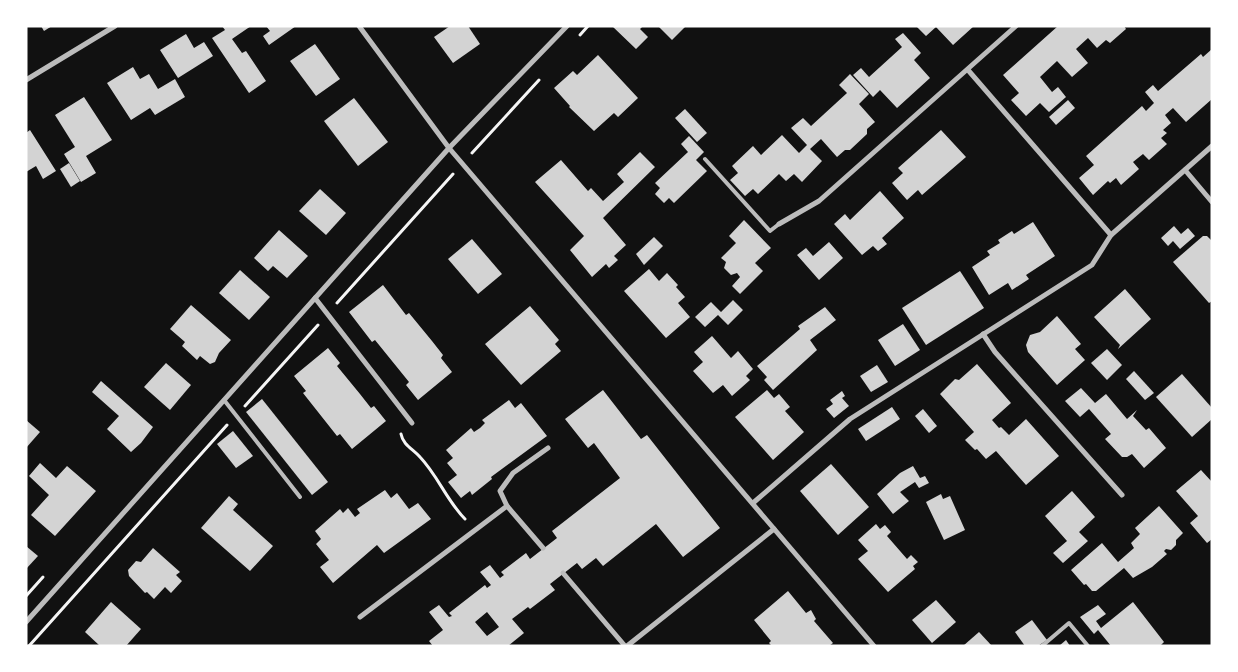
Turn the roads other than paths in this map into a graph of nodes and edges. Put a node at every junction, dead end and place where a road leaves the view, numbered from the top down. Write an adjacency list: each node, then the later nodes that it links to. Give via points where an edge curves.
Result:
1 (115, 26): 6 (street)
2 (358, 26): 8 (street)
3 (567, 26): 8 (street)
4 (1016, 26): 5 (street)
5 (968, 70): 12 (street, via 819,201); 13 (street)
6 (26, 80)
7 (1212, 146): 10 (street)
8 (449, 148): 14 (street); 21 (street)
9 (705, 159): 12 (lane, via 770,231)
10 (1185, 170): 11 (street); 13 (street)
11 (1212, 202)
12 (779, 224)
13 (1111, 235): 15 (street, via 1092,265)
14 (315, 298): 16 (street); 17 (street)
15 (983, 334): 19 (street, via 995,352); 21 (street, via 850,419)
16 (224, 400): 20 (lane); 27 (street)
17 (412, 423)
18 (548, 448): 22 (street, via 513,474 500,492)
19 (1122, 495)
20 (300, 497)
21 (752, 504): 23 (street)
22 (506, 506): 24 (street); 26 (street)
23 (774, 529): 28 (street); 29 (street)
24 (543, 548)
25 (563, 573): 28 (street)
26 (360, 616)
27 (26, 622)
28 (626, 646)
29 (874, 646)
30 (1042, 646): 31 (lane, via 1069,623)
31 (1088, 646)

